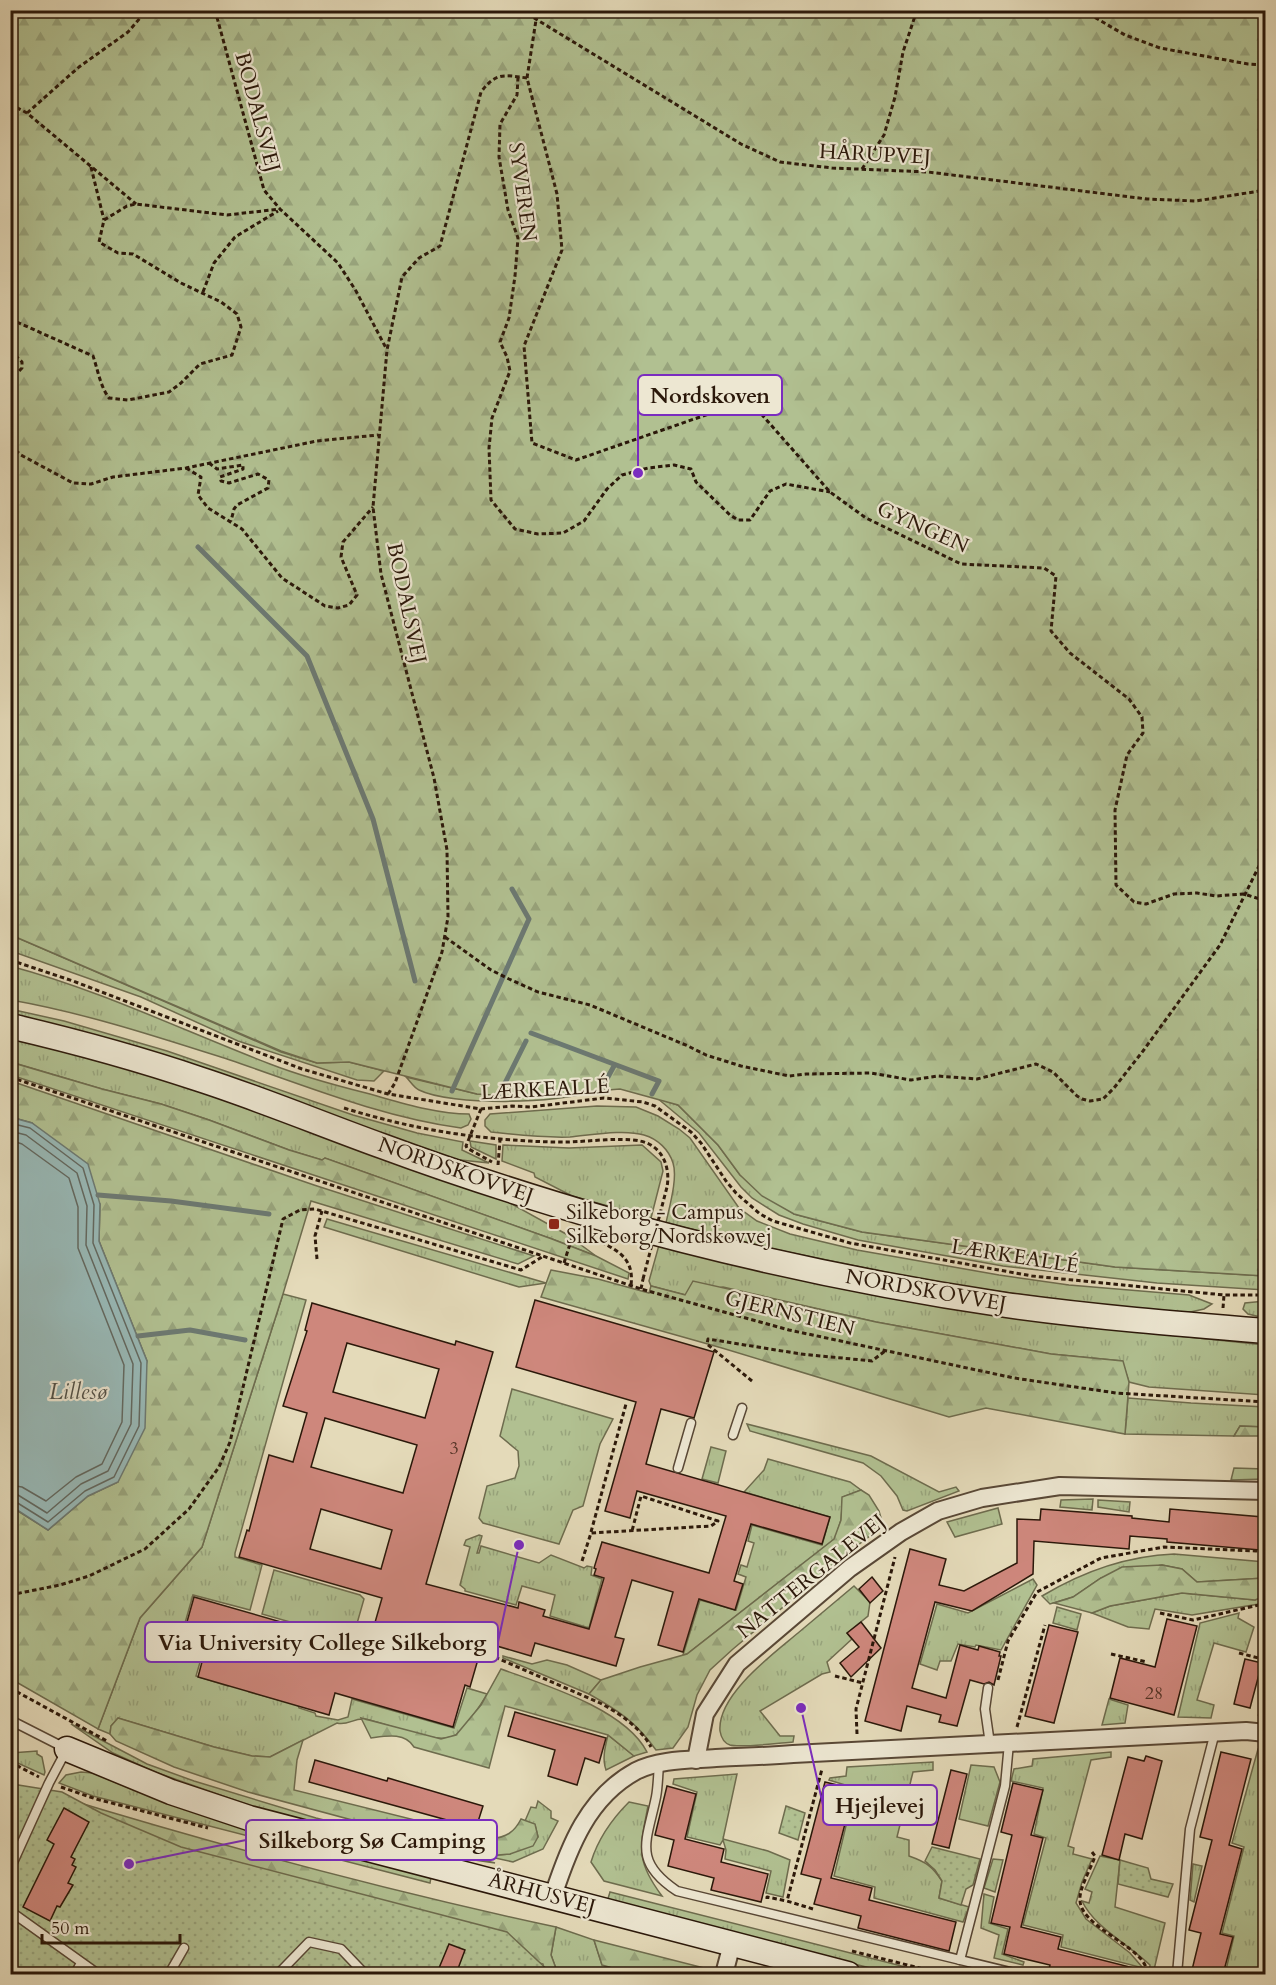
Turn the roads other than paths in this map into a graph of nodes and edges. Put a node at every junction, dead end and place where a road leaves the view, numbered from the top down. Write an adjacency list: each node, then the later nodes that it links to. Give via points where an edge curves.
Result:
1 (10, 1026): 2 (street, NORDSKOVVEJ, via 147,1062 514,1190 714,1248 882,1284 1005,1304)
2 (1266, 1331)
3 (742, 1408): 5 (lane)
4 (691, 1423): 6 (lane)
5 (733, 1435)
6 (678, 1468)
7 (1266, 1491): 16 (street, NATTERGALEVEJ, via 1060,1486 982,1498 938,1511 850,1568 737,1664 705,1714)
8 (988, 1688): 13 (lane, via 985,1709)
9 (10, 1720): 14 (lane)
10 (1215, 1732): 11 (street); 12 (street); 32 (lane, via 1190,1829)
11 (1260, 1732)
12 (1011, 1743): 13 (street); 22 (lane, via 1005,1786)
13 (990, 1744): 16 (street)
14 (67, 1749): 17 (lane); 18 (street, ÅRHUSVEJ, via 171,1792 249,1818)
15 (656, 1759): 16 (street); 18 (street, via 596,1804 579,1830); 22 (lane, via 657,1794 645,1839 646,1851 651,1867 669,1886)
16 (696, 1760)
17 (10, 1869)
18 (553, 1896): 20 (street, ÅRHUSVEJ)
19 (10, 1911): 23 (lane)
20 (732, 1944): 24 (street, ÅRHUSVEJ); 30 (street)
21 (184, 1948): 27 (lane)
22 (960, 1960): 31 (lane)
23 (81, 1963): 25 (lane); 26 (lane)
24 (849, 1963)
25 (75, 1974)
26 (98, 1974)
27 (169, 1974)
28 (278, 1974): 29 (lane, via 309,1942 342,1949)
29 (363, 1974)
30 (724, 1974)
31 (1018, 1974)
32 (1177, 1974)

